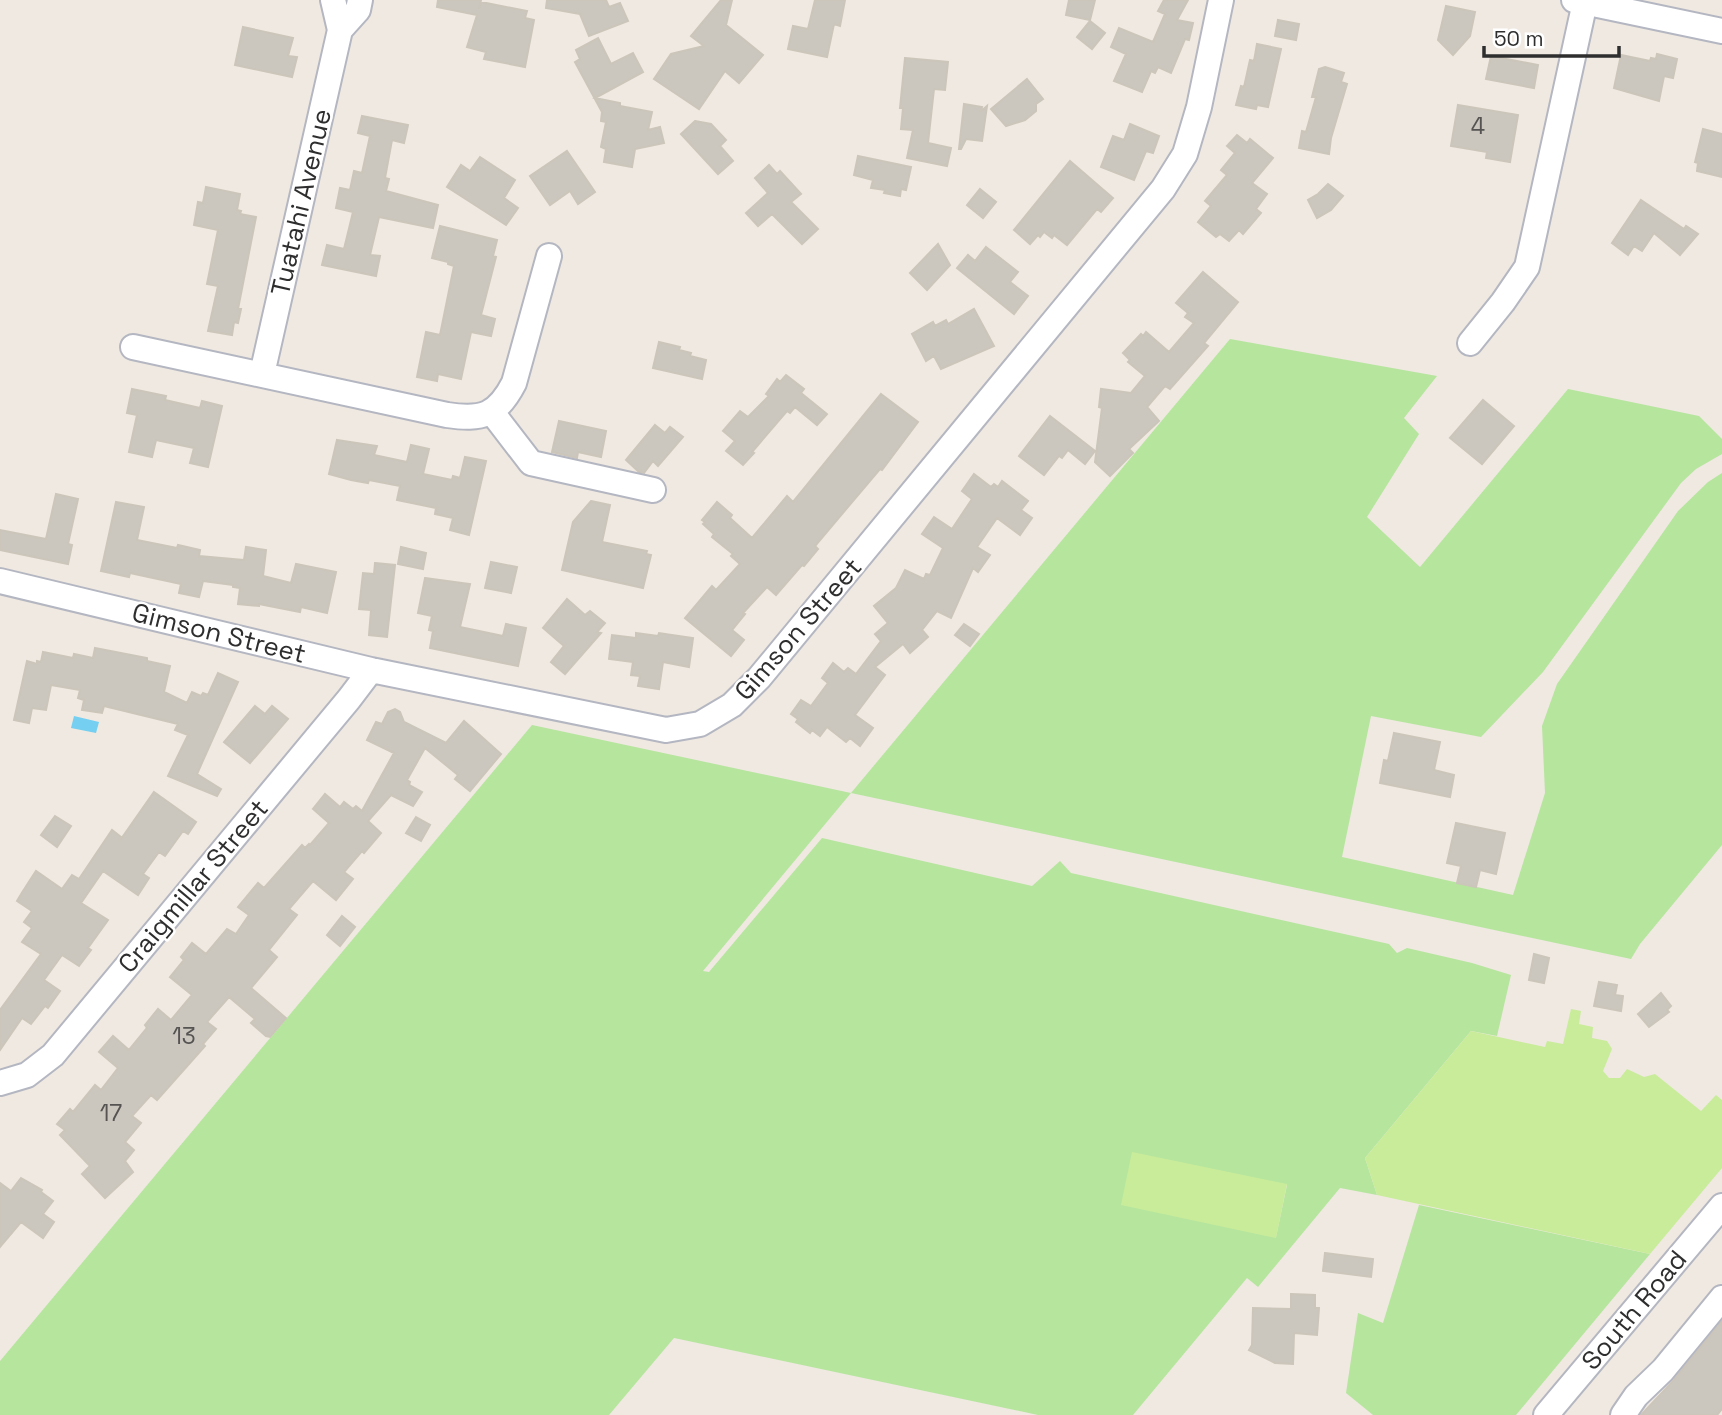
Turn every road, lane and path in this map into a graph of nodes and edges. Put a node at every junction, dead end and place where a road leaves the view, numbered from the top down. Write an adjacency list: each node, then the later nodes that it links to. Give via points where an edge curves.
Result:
1 (333, 0): 5 (street, Tuatahi Avenue)
2 (360, 0): 5 (street, Tuatahi Avenue, via 358,10)
3 (1221, 0): 14 (street, Gimson Street, via 1185,154 1163,189 732,705 700,724 666,730)
4 (1580, 1): 6 (street); 8 (street, via 1527,267)
5 (340, 30): 10 (street, Tuatahi Avenue)
6 (1722, 31)
7 (549, 256): 11 (street, via 514,383)
8 (1471, 343)
9 (132, 347): 10 (street)
10 (262, 374): 11 (street, via 447,415 472,418)
11 (491, 411): 12 (street, via 531,463)
12 (653, 490)
13 (0, 580): 14 (street, Gimson Street)
14 (371, 670): 15 (street, Craigmillar Street, via 53,1055 27,1075)
15 (0, 1083)
16 (1722, 1206): 18 (street, South Road)
17 (1722, 1298): 19 (street)
18 (1546, 1415)
19 (1623, 1415)

